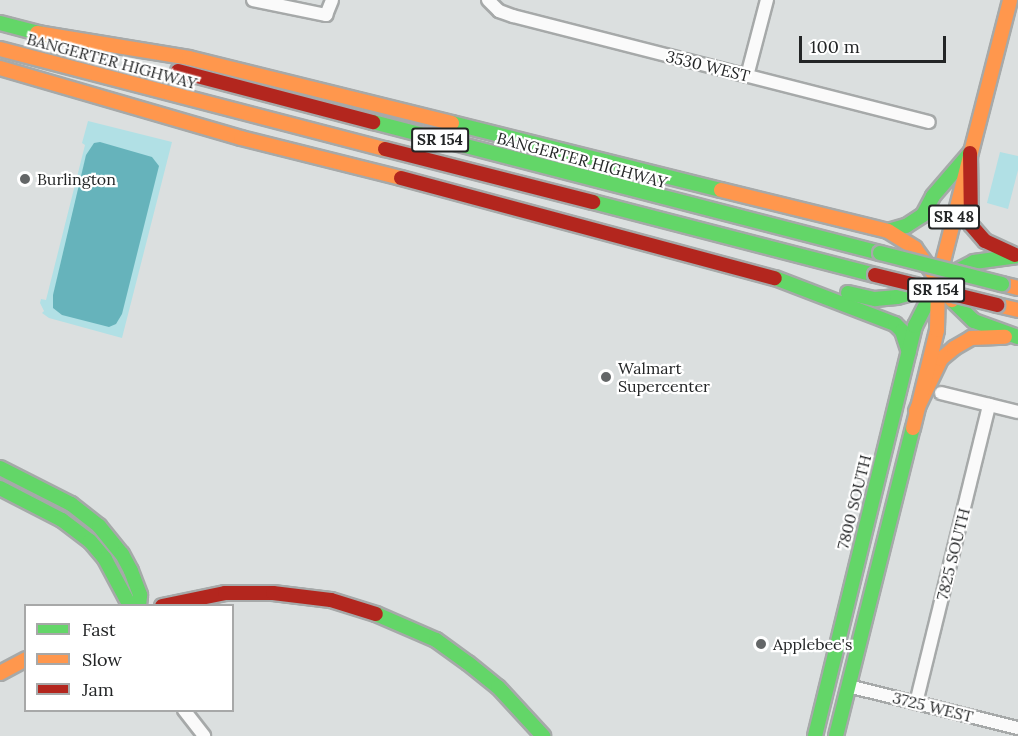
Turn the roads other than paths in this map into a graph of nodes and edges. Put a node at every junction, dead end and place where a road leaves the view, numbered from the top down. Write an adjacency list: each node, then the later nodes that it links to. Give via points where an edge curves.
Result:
1 (253, 0): 2 (street, via 326,15)
2 (332, 0)
3 (767, 0): 10 (street)
4 (1010, 0): 12 (main road, 7800 SOUTH / SR 48)
5 (489, 2): 10 (street, 3530 WEST, via 513,16)
6 (0, 23): 7 (main road, BANGERTER HIGHWAY / SR 154)
7 (38, 33): 13 (main road, via 189,58); 17 (main road, BANGERTER HIGHWAY / SR 154, bridge)
8 (0, 49): 18 (main road, BANGERTER HIGHWAY / SR 154, bridge)
9 (0, 68): 15 (main road, via 241,138 512,206)
10 (747, 76): 11 (street, 3530 WEST)
11 (929, 122)
12 (970, 153): 13 (main road, via 933,196 923,215); 14 (main road, via 971,225 985,241); 16 (main road, 7800 SOUTH / SR 48)
13 (888, 231): 16 (main road, via 915,248)
14 (1018, 256): 16 (main road, via 974,262)
15 (781, 280): 16 (main road, via 886,299 916,292); 20 (main road, via 895,324 902,331)
16 (938, 281): 19 (main road, via 959,309 974,321); 20 (main road, 7800 SOUTH, via 915,326); 23 (main road, 7800 SOUTH, via 937,330)
17 (1018, 288)
18 (1018, 310)
19 (1018, 338): 23 (main road, via 971,338 954,348 941,359)
20 (909, 352): 38 (main road, 7800 SOUTH)
21 (942, 393): 22 (street)
22 (989, 405): 24 (street); 33 (street, 7825 SOUTH)
23 (916, 411): 32 (main road, 7800 SOUTH)
24 (1018, 412)
25 (0, 468): 28 (main road, via 71,504 99,526 131,571)
26 (0, 488): 27 (main road, via 62,520 90,541 105,559)
27 (129, 604)
28 (139, 604)
29 (172, 604): 37 (main road, via 225,593 273,593 331,600 381,615 436,640 468,663 498,687)
30 (24, 660): 31 (main road)
31 (0, 673)
32 (848, 686): 33 (street, 3725 WEST); 39 (main road, 7800 SOUTH)
33 (916, 703): 35 (street, 3725 WEST)
34 (185, 712): 36 (street)
35 (1018, 728)
36 (204, 736)
37 (543, 736)
38 (815, 736)
39 (836, 736)

